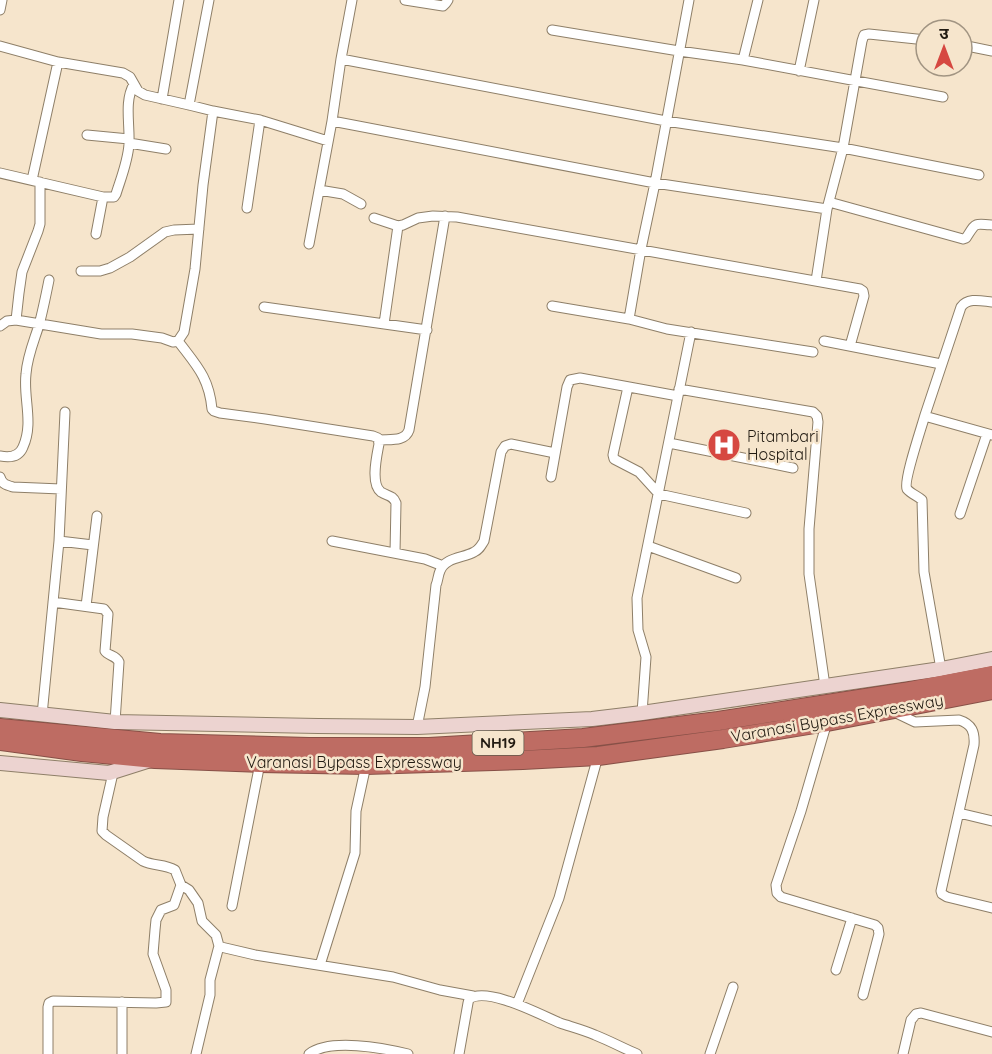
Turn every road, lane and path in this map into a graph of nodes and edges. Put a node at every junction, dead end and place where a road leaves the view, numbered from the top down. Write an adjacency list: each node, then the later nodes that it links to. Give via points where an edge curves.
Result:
1 (179, 0): 22 (street)
2 (209, 0): 23 (street)
3 (352, 0): 15 (street)
4 (405, 0): 5 (street, via 442,6)
5 (448, 0)
6 (690, 0): 13 (street)
7 (759, 0): 16 (street)
8 (814, 0): 18 (street)
9 (552, 30): 13 (street)
10 (914, 39): 19 (street, via 864,35)
11 (0, 46): 17 (street)
12 (974, 47): 14 (street)
13 (679, 51): 16 (street); 27 (street)
14 (992, 51)
15 (341, 59): 26 (street); 27 (street)
16 (743, 60): 18 (street)
17 (58, 62): 20 (street, via 123,73); 35 (street)
18 (799, 71): 19 (street)
19 (855, 81): 21 (street); 31 (street)
20 (134, 84): 22 (street, via 141,94); 29 (street, via 129,96)
21 (943, 97)
22 (162, 99): 23 (street)
23 (189, 105): 24 (street)
24 (213, 111): 25 (street); 46 (street)
25 (260, 120): 30 (street); 41 (street)
26 (332, 121): 30 (street); 36 (street)
27 (666, 121): 31 (street); 36 (street)
28 (87, 135): 29 (street)
29 (129, 141): 32 (street); 38 (street, via 116,194)
30 (328, 141): 37 (street)
31 (843, 148): 34 (street); 40 (street)
32 (166, 149)
33 (0, 173): 35 (street)
34 (979, 174)
35 (36, 181): 38 (street); 56 (street, via 40,224 22,272)
36 (655, 183): 40 (street); 49 (street)
37 (319, 190): 39 (street, via 343,194); 48 (street)
38 (103, 197): 47 (street)
39 (361, 204)
40 (828, 205): 44 (street, via 963,239 976,224); 52 (street)
41 (247, 208)
42 (445, 216): 45 (street, via 418,218); 49 (street); 61 (street)
43 (374, 218): 45 (street)
44 (992, 225)
45 (398, 226): 59 (street)
46 (199, 230): 50 (street, via 165,232 110,268); 63 (street, via 184,332)
47 (96, 234)
48 (309, 243)
49 (641, 249): 52 (street); 57 (street)
50 (81, 271)
51 (49, 280): 58 (street)
52 (816, 281): 65 (street, via 863,291)
53 (992, 302): 67 (street, via 964,303)
54 (552, 306): 57 (street)
55 (264, 307): 59 (street)
56 (16, 320): 58 (street); 60 (street)
57 (629, 320): 62 (street)
58 (40, 323): 63 (street, via 101,334); 76 (street, via 26,372 26,440 20,453)
59 (384, 324): 61 (street)
60 (0, 326)
61 (427, 330): 73 (street, via 407,435)
62 (691, 332): 66 (street); 69 (street)
63 (178, 341): 73 (street, via 203,375 214,411)
64 (824, 341): 65 (street)
65 (850, 346): 67 (street)
66 (813, 352)
67 (941, 364): 71 (street)
68 (628, 387): 69 (street); 75 (street, via 580,378 570,380); 81 (street, via 614,459 639,472)
69 (679, 392): 74 (street); 97 (street, via 813,412 817,416 809,574)
70 (65, 412): 80 (street)
71 (925, 415): 72 (street); 95 (street, via 906,485 922,500 924,572)
72 (989, 434): 83 (street)
73 (379, 440): 89 (street, via 375,482 378,490 396,503)
74 (669, 443): 77 (street); 81 (street)
75 (555, 453): 79 (street); 90 (street, via 505,446 484,541 477,552)
76 (0, 456)
77 (793, 468)
78 (0, 477): 80 (street, via 13,487)
79 (551, 477)
80 (62, 489): 85 (street)
81 (658, 494): 82 (street); 88 (street)
82 (746, 513)
83 (960, 514)
84 (97, 516): 87 (street)
85 (59, 541): 87 (street); 92 (street)
86 (332, 541): 89 (street)
87 (93, 545): 93 (street)
88 (648, 546): 91 (street); 101 (street, via 637,598 638,630 646,657)
89 (395, 553): 90 (street)
90 (443, 566): 105 (street, via 436,585)
91 (736, 578)
92 (53, 602): 93 (street); 102 (street)
93 (86, 606): 103 (street, via 104,609 108,614 105,651 119,662)
94 (992, 659): 95 (street)
95 (941, 669): 97 (street)
96 (992, 675): 106 (highway, Varanasi Bypass Expressway / NH19, via 718,721 583,738 429,747 160,742)
97 (825, 686): 101 (street)
98 (992, 690): 100 (highway, Varanasi Bypass Expressway / NH19)
99 (0, 710): 102 (street)
100 (890, 710): 104 (highway, Varanasi Bypass Expressway / NH19); 114 (street, via 915,722 959,720 972,728 974,745)
101 (642, 713): 105 (street)
102 (42, 715): 103 (street)
103 (115, 722): 105 (street)
104 (827, 722): 108 (highway, Varanasi Bypass Expressway / NH19); 119 (street, via 776,885 777,893)
105 (417, 727)
106 (0, 728)
107 (0, 741): 109 (highway, Varanasi Bypass Expressway / NH19)
108 (598, 756): 112 (highway, Varanasi Bypass Expressway / NH19); 127 (street, via 559,898)
109 (155, 759): 111 (highway, Varanasi Bypass Expressway / NH19); 113 (street)
110 (0, 763): 113 (street)
111 (260, 763): 112 (highway, Varanasi Bypass Expressway / NH19); 117 (street)
112 (366, 765): 121 (street, via 356,811 355,853)
113 (113, 773): 116 (street, via 102,831 143,861 175,870)
114 (958, 813): 115 (street); 118 (street, via 942,894)
115 (992, 822)
116 (181, 885): 120 (street, via 192,893 202,921 216,935); 126 (street, via 174,905 161,910 156,920 153,954 166,990 166,1002)
117 (232, 906)
118 (992, 908)
119 (852, 918): 122 (street); 124 (street, via 875,925 879,931)
120 (219, 946): 121 (street); 132 (street)
121 (320, 965): 125 (street)
122 (837, 970)
123 (733, 987): 137 (street)
124 (863, 994)
125 (473, 996): 127 (street); 135 (street, via 468,1003)
126 (122, 1002): 130 (street, via 49,1003); 131 (street)
127 (517, 1004): 129 (street, via 593,1034)
128 (992, 1032): 138 (street, via 916,1014)
129 (624, 1051): 136 (street)
130 (48, 1054)
131 (122, 1054)
132 (196, 1054)
133 (309, 1054): 134 (street, via 349,1045)
134 (408, 1054)
135 (459, 1054)
136 (638, 1054)
137 (710, 1054)
138 (903, 1054)

